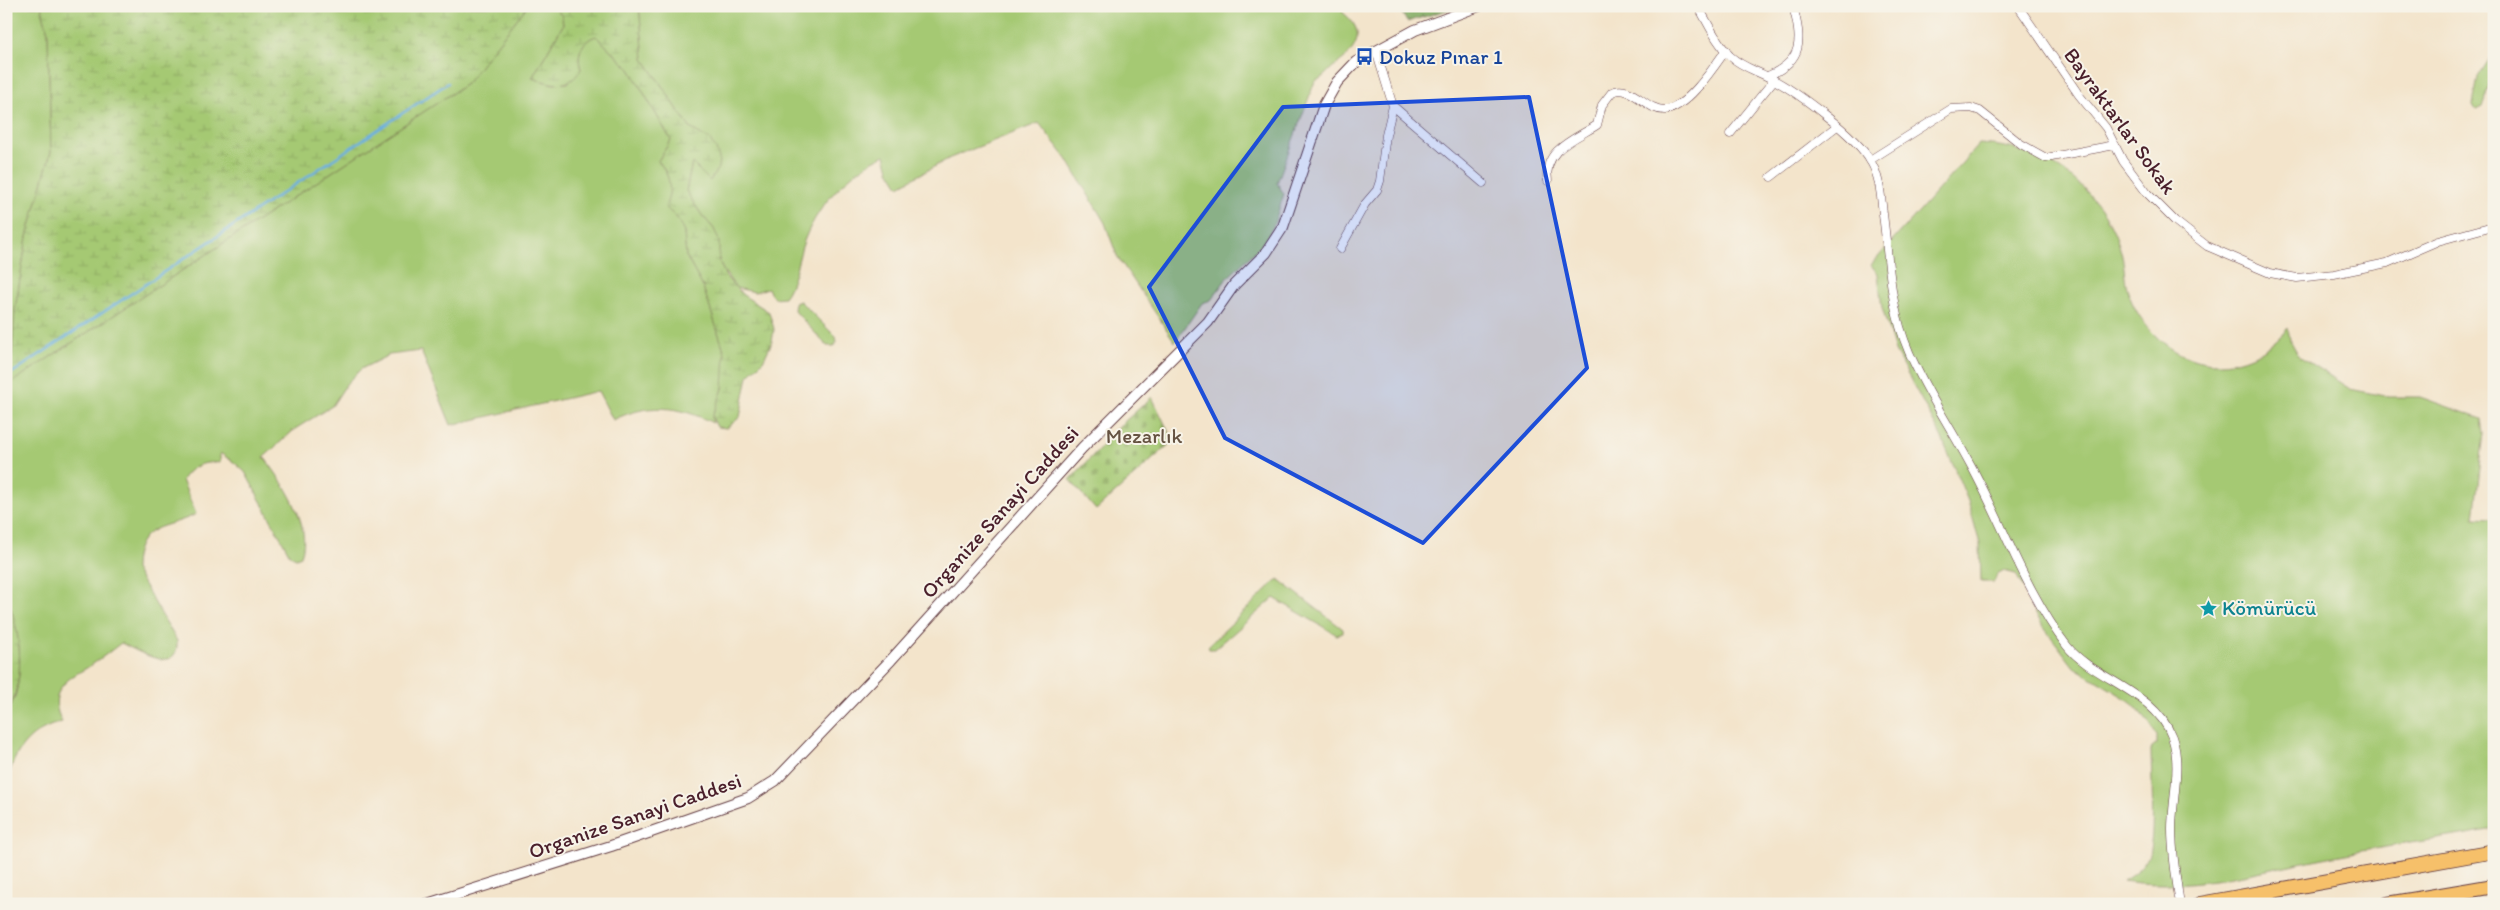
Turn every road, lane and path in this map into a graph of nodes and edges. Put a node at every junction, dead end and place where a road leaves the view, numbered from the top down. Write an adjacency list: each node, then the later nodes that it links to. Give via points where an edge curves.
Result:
1 (1479, 6): 6 (street, Organize Sanayi Caddesi, via 1415,30)
2 (1698, 6): 5 (street)
3 (1793, 6): 7 (street, via 1800,33 1798,47 1791,60)
4 (2018, 6): 11 (street, Bayraktarlar Sokak)
5 (1726, 50): 7 (street, via 1748,69); 14 (street, via 1695,89 1671,108 1660,110 1624,90 1612,92 1602,105 1597,125 1560,148 1550,159)
6 (1376, 51): 8 (street); 20 (street, Organize Sanayi Caddesi, via 1356,62 1337,82 1324,104 1283,227 1266,253 1234,285 1208,322 1082,448 891,660 775,781 748,798 722,808)
7 (1771, 78): 9 (street, via 1806,100); 10 (street)
8 (1393, 106): 15 (street); 17 (street, via 1377,190 1365,204)
9 (1837, 126): 12 (street); 13 (street)
10 (1730, 134)
11 (2115, 145): 12 (street, via 2046,158 2021,144 1980,112 1961,107); 16 (street, Bayraktarlar Sokak, via 2147,193 2175,221 2207,246 2270,273 2296,278 2387,263 2438,241)
12 (1870, 160): 21 (street, via 1880,190 1898,322 1910,354 1976,475 2030,585 2053,627 2074,655 2145,703 2171,736 2176,757 2172,827 2174,868)
13 (1771, 177)
14 (1548, 181)
15 (1483, 183)
16 (2493, 226)
17 (1340, 249)
18 (2494, 851): 22 (highway)
19 (2494, 886): 23 (highway)
20 (427, 904)
21 (2180, 904)
22 (2200, 904)
23 (2388, 904)

